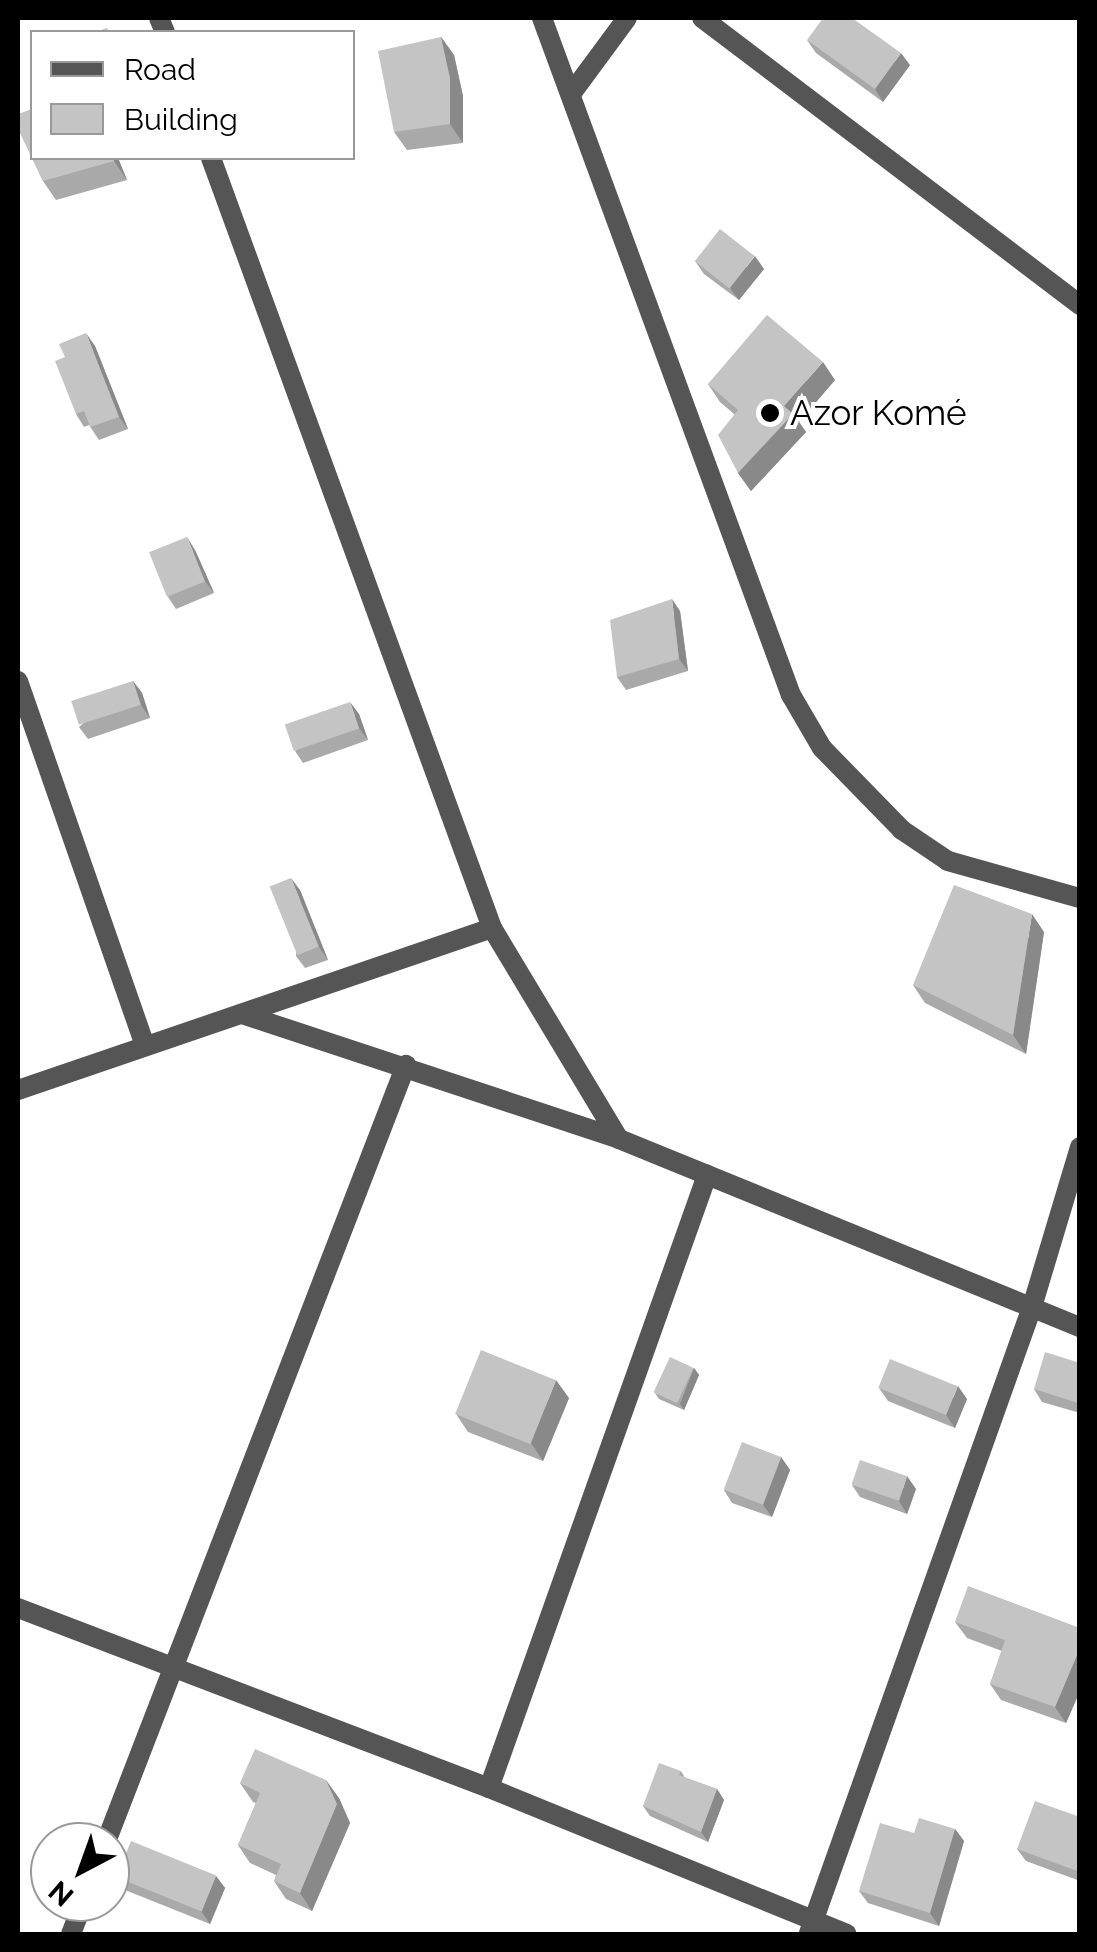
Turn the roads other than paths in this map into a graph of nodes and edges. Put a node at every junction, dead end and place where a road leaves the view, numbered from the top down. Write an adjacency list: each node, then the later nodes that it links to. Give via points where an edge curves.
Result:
1 (542, 18): 4 (street)
2 (627, 18): 4 (street)
3 (702, 18): 6 (street)
4 (571, 94): 8 (street, via 791,695 822,748 902,830 948,862)
5 (212, 160): 9 (street)
6 (1080, 305)
7 (18, 681): 11 (street)
8 (1080, 898)
9 (492, 928): 10 (street); 14 (street)
10 (244, 1015): 11 (street); 12 (street)
11 (145, 1046): 13 (street)
12 (406, 1065): 14 (street); 20 (street)
13 (18, 1090)
14 (618, 1138): 16 (street)
15 (1080, 1147): 17 (street)
16 (707, 1174): 17 (street); 21 (street)
17 (1032, 1307): 18 (street); 23 (street)
18 (1080, 1327)
19 (18, 1608): 20 (street)
20 (173, 1668): 21 (street); 22 (street)
21 (489, 1788): 23 (street)
22 (114, 1822)
23 (811, 1928): 24 (street)
24 (846, 1934)

